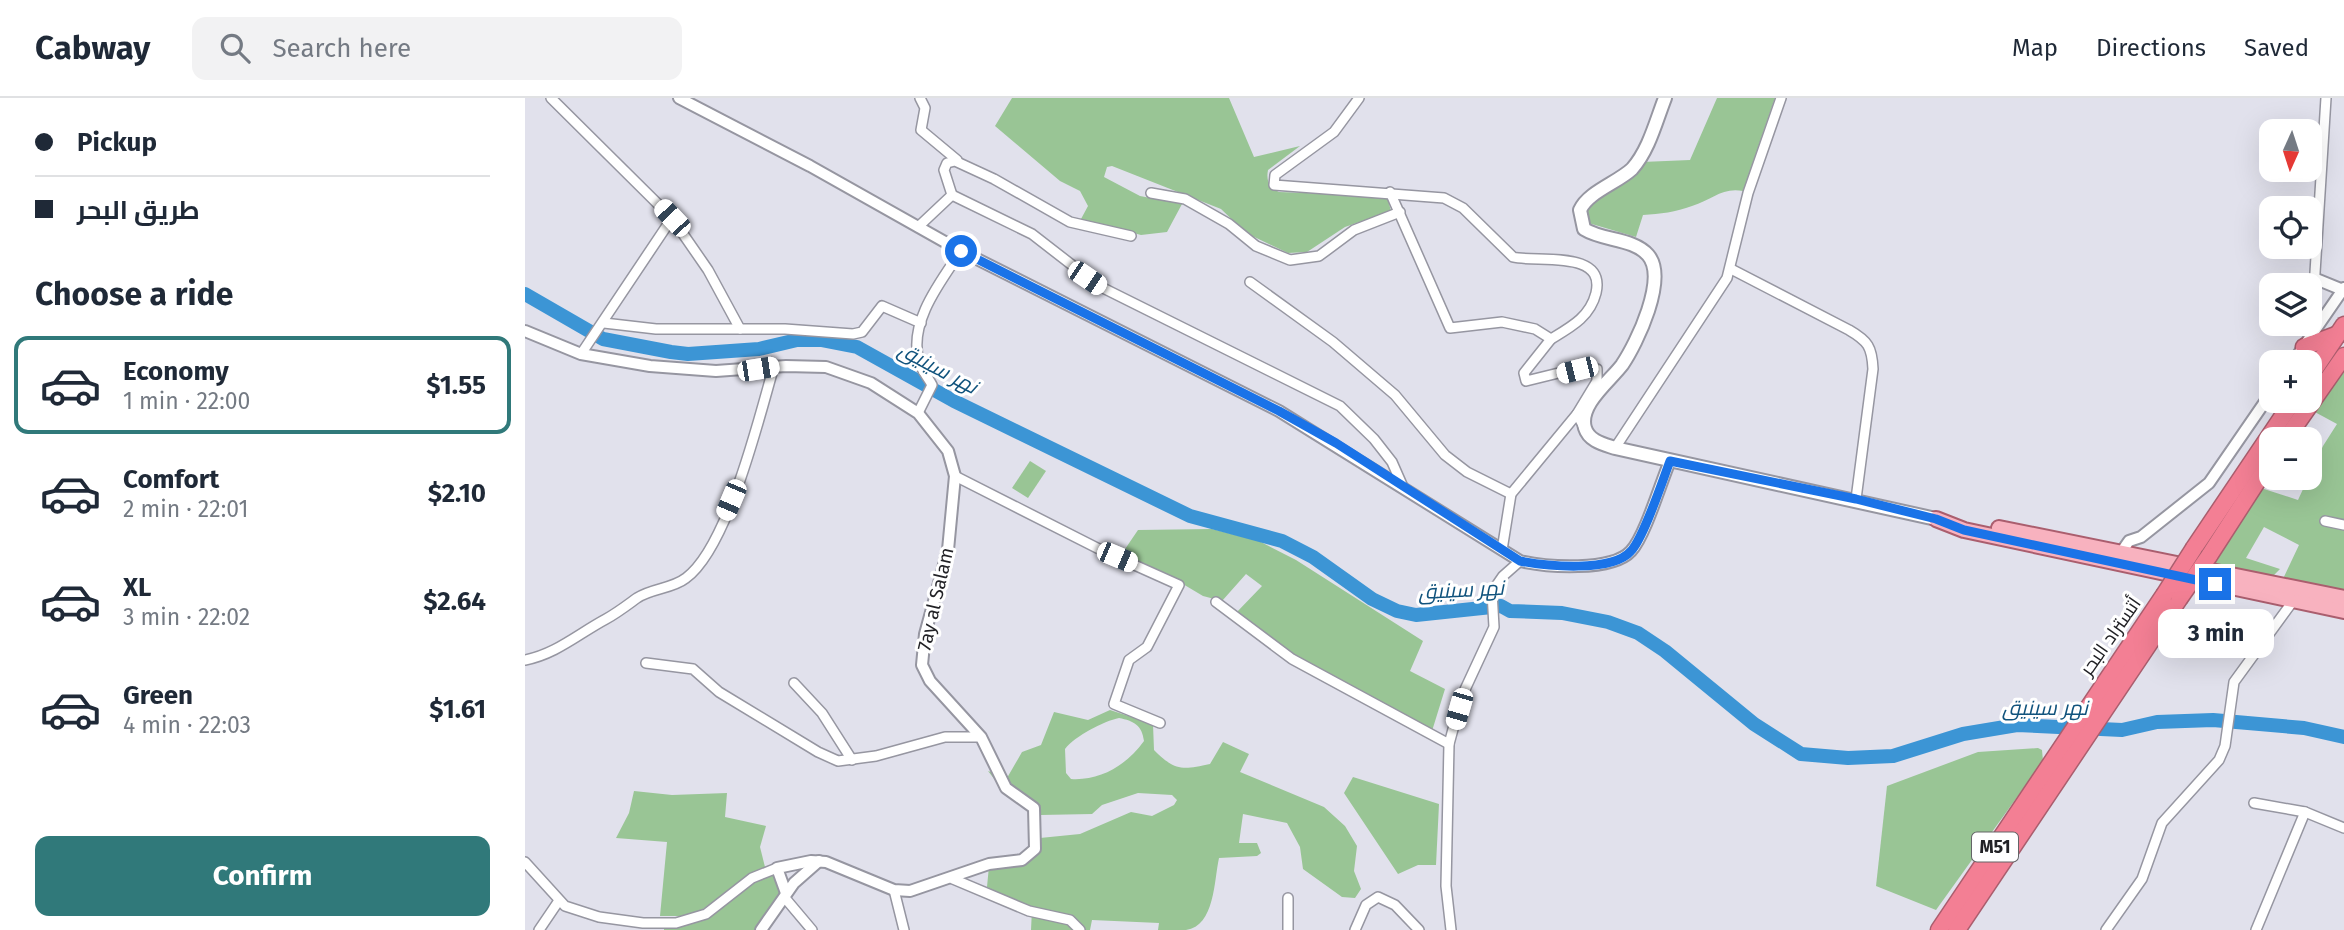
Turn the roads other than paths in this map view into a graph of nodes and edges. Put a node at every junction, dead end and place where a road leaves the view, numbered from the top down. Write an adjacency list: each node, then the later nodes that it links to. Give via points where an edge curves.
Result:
1 (551, 98): 13 (street)
2 (680, 98): 14 (street)
3 (920, 98): 8 (street, via 925,103 921,130)
4 (1359, 98): 9 (street, via 1334,132 1286,165 1273,182 1281,188)
5 (1665, 98): 39 (main road, via 1634,166 1585,201 1580,210 1584,229 1640,249 1656,272 1652,297 1633,343 1590,405)
6 (1781, 98): 17 (street, via 1748,194)
7 (2326, 98): 18 (street)
8 (960, 162): 11 (street, via 951,161 944,170); 15 (street, via 1070,222)
9 (1390, 192): 12 (street); 28 (street, via 1436,195 1453,201 1513,257 1569,261 1591,270 1597,282 1591,309)
10 (1151, 193): 12 (street, via 1185,199 1256,246 1290,260 1319,256 1348,233)
11 (952, 195): 14 (street); 45 (street, via 1032,234 1099,286 1340,406 1392,462)
12 (1400, 212): 28 (street, via 1450,328 1501,322 1535,329)
13 (672, 218): 23 (street); 24 (street)
14 (918, 227): 16 (street)
15 (1131, 236)
16 (961, 251): 22 (street, via 938,285); 45 (street, via 1231,385 1336,443)
17 (1731, 269): 41 (street); 47 (street, via 1849,330 1872,349)
18 (2316, 273)
19 (2322, 281): 21 (street)
20 (1250, 282): 46 (street, via 1333,342 1395,395 1444,455)
21 (2343, 289): 29 (street)
22 (921, 323): 24 (street, via 882,306 862,332 853,334); 36 (street, via 918,358 932,385)
23 (602, 325): 24 (street); 30 (street)
24 (740, 328)
25 (2341, 330): 29 (highway); 33 (highway)
26 (525, 331): 30 (street, 7ay al Salam)
27 (2309, 336): 29 (street)
28 (1551, 339): 38 (street, via 1533,358 1523,378 1594,367 1598,378)
29 (2308, 341): 31 (street)
30 (584, 350): 34 (street, 7ay al Salam, via 686,370)
31 (2302, 350)
32 (2344, 356): 40 (highway)
33 (2322, 358)
34 (774, 366): 36 (street, 7ay al Salam, via 809,365 851,374); 62 (street, via 741,472 700,565 687,578 637,598 550,654)
35 (2259, 410): 51 (street, via 2209,483)
36 (918, 413): 43 (street, 7ay al Salam, via 948,451)
37 (2286, 413): 53 (highway, أتستراد البحر / M51)
38 (1577, 414): 39 (street); 46 (street)
39 (1584, 427): 41 (main road, via 1593,439)
40 (2294, 427)
41 (1615, 448): 42 (main road)
42 (1670, 461): 47 (main road); 55 (street, via 1637,543 1621,559 1578,565)
43 (955, 476): 65 (street, via 1179,585 1147,647 1129,660 1114,704); 66 (street, 7ay al Salam, via 947,550 925,634 922,665 930,681)
44 (2259, 476): 53 (highway, أتستراد البحر / M51)
45 (1403, 487): 52 (street)
46 (1511, 494): 52 (street)
47 (1856, 499): 48 (main road)
48 (1936, 519): 54 (main road)
49 (2325, 521): 50 (street)
50 (2344, 525)
51 (2141, 537): 54 (street, via 2129,541); 56 (street)
52 (1502, 550): 55 (street)
53 (2201, 552): 57 (highway, أتستراد البحر / M51, bridge)
54 (2122, 558): 56 (main road)
55 (1520, 561): 67 (street, via 1496,584 1491,598 1494,626 1462,696)
56 (2139, 561): 58 (main road); 59 (main road)
57 (2172, 597): 89 (highway, أتستراد البحر / M51, via 2092,699); 90 (highway, أتستراد البحر / M51, via 2109,702)
58 (2344, 598)
59 (2293, 601): 61 (main road); 91 (street, via 2234,682 2223,753 2214,769 2162,823 2142,880)
60 (1216, 602): 67 (street, via 1291,659)
61 (2344, 611)
62 (525, 660)
63 (646, 663): 68 (street, via 693,669 719,692 818,751 838,761)
64 (794, 683): 68 (street, via 822,713)
65 (1160, 723)
66 (981, 737): 68 (street, via 945,737); 75 (street, 7ay al Salam, via 1006,788 1034,808 1037,844 1033,853 1021,860 996,862)
67 (1449, 744): 88 (street, via 1446,886)
68 (852, 760)
69 (2254, 803): 70 (street)
70 (2305, 812): 71 (street); 92 (street)
71 (2344, 828)
72 (819, 861): 74 (street); 76 (street, 7ay al Salam); 77 (street)
73 (525, 862): 79 (street)
74 (777, 868): 77 (street); 79 (street, via 752,878 706,915 676,923 622,921)
75 (953, 879): 76 (street, 7ay al Salam, via 910,891); 84 (street, via 1029,911 1070,919)
76 (894, 890): 83 (street)
77 (786, 896): 81 (street); 82 (street)
78 (1288, 898): 85 (street)
79 (558, 902): 80 (street)
80 (539, 930)
81 (761, 930)
82 (812, 930)
83 (904, 930)
84 (1080, 930)
85 (1288, 930)
86 (1355, 930): 87 (street, via 1370,899 1378,897 1390,901)
87 (1419, 930)
88 (1451, 930)
89 (1939, 930)
90 (1957, 930)
91 (2106, 930)
92 (2256, 930)

